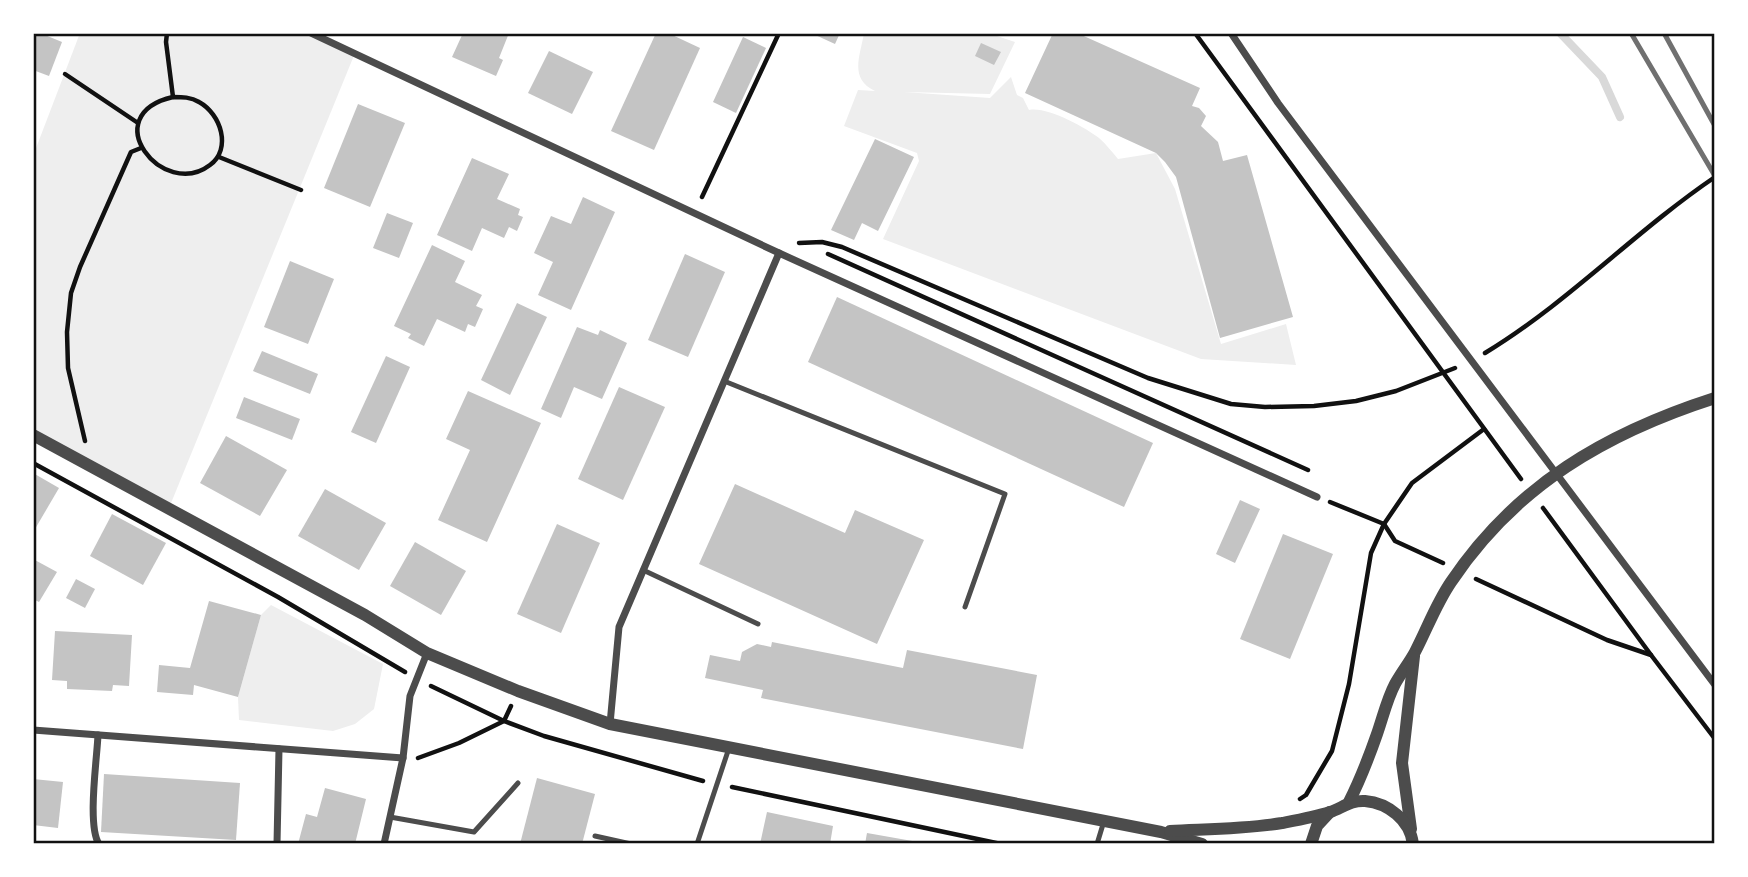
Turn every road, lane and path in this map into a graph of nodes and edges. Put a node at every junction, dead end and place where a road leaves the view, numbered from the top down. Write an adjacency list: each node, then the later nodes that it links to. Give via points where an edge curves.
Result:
1 (167, 33): 7 (path)
2 (311, 33): 16 (street)
3 (779, 33): 13 (path)
4 (1195, 33): 23 (path)
5 (1231, 33): 39 (street, via 1278,103)
6 (65, 74): 8 (path)
7 (173, 97): 8 (path, via 147,107); 10 (path, via 197,100 210,110 222,135)
8 (138, 123): 9 (path)
9 (141, 148): 10 (path, via 157,164 181,174 204,170); 25 (path, via 131,152 71,293 68,368)
10 (219, 157): 12 (path)
11 (1715, 177): 19 (path, via 1672,206 1556,306)
12 (300, 190)
13 (702, 197)
14 (814, 247): 17 (path, via 802,242 842,247)
15 (826, 253): 18 (path)
16 (779, 254): 21 (street); 28 (street)
17 (883, 264): 18 (path); 20 (path, via 1148,378 1231,404 1314,406 1356,401)
18 (876, 275): 26 (path)
19 (1482, 355)
20 (1462, 365)
21 (724, 382): 32 (street); 34 (lane, via 1005,494)
22 (1715, 398): 36 (street, via 1616,436 1525,496 1478,544 1450,583)
23 (1484, 429): 27 (path); 30 (path, via 1412,483)
24 (33, 435): 25 (street)
25 (92, 467): 37 (street, via 365,615)
26 (1308, 470)
27 (1524, 483)
28 (1317, 497): 30 (path)
29 (1540, 504): 38 (path)
30 (1384, 524): 31 (path, via 1395,541); 53 (path, via 1371,553 1349,684 1332,751 1306,795 1286,809)
31 (1445, 564)
32 (643, 570): 35 (lane); 41 (street, via 619,627)
33 (1470, 576): 38 (path)
34 (965, 607)
35 (758, 624)
36 (1415, 652): 49 (street, via 1395,684); 56 (street, via 1402,763)
37 (426, 653): 40 (street); 47 (street, via 410,695)
38 (1651, 655): 44 (path)
39 (1715, 685)
40 (518, 691): 41 (street); 47 (path, via 504,721 459,743 418,758)
41 (610, 724): 45 (street)
42 (33, 730): 43 (street)
43 (98, 735): 46 (street); 57 (street, via 93,836)
44 (1715, 739)
45 (729, 748): 52 (street); 61 (lane)
46 (279, 749): 47 (street); 58 (street)
47 (403, 758): 51 (street)
48 (518, 783): 51 (lane, via 474,832)
49 (1349, 802): 50 (street); 56 (street, via 1377,803 1393,811)
50 (1330, 812): 53 (street); 64 (street, via 1317,826)
51 (390, 817): 59 (street)
52 (1104, 821): 54 (street); 62 (lane)
53 (1282, 823): 54 (street)
54 (1161, 832): 63 (street)
55 (595, 836): 60 (lane)
56 (1413, 841)
57 (99, 844)
58 (277, 844)
59 (384, 844)
60 (631, 844)
61 (697, 844)
62 (1097, 844)
63 (1202, 844)
64 (1311, 844)

